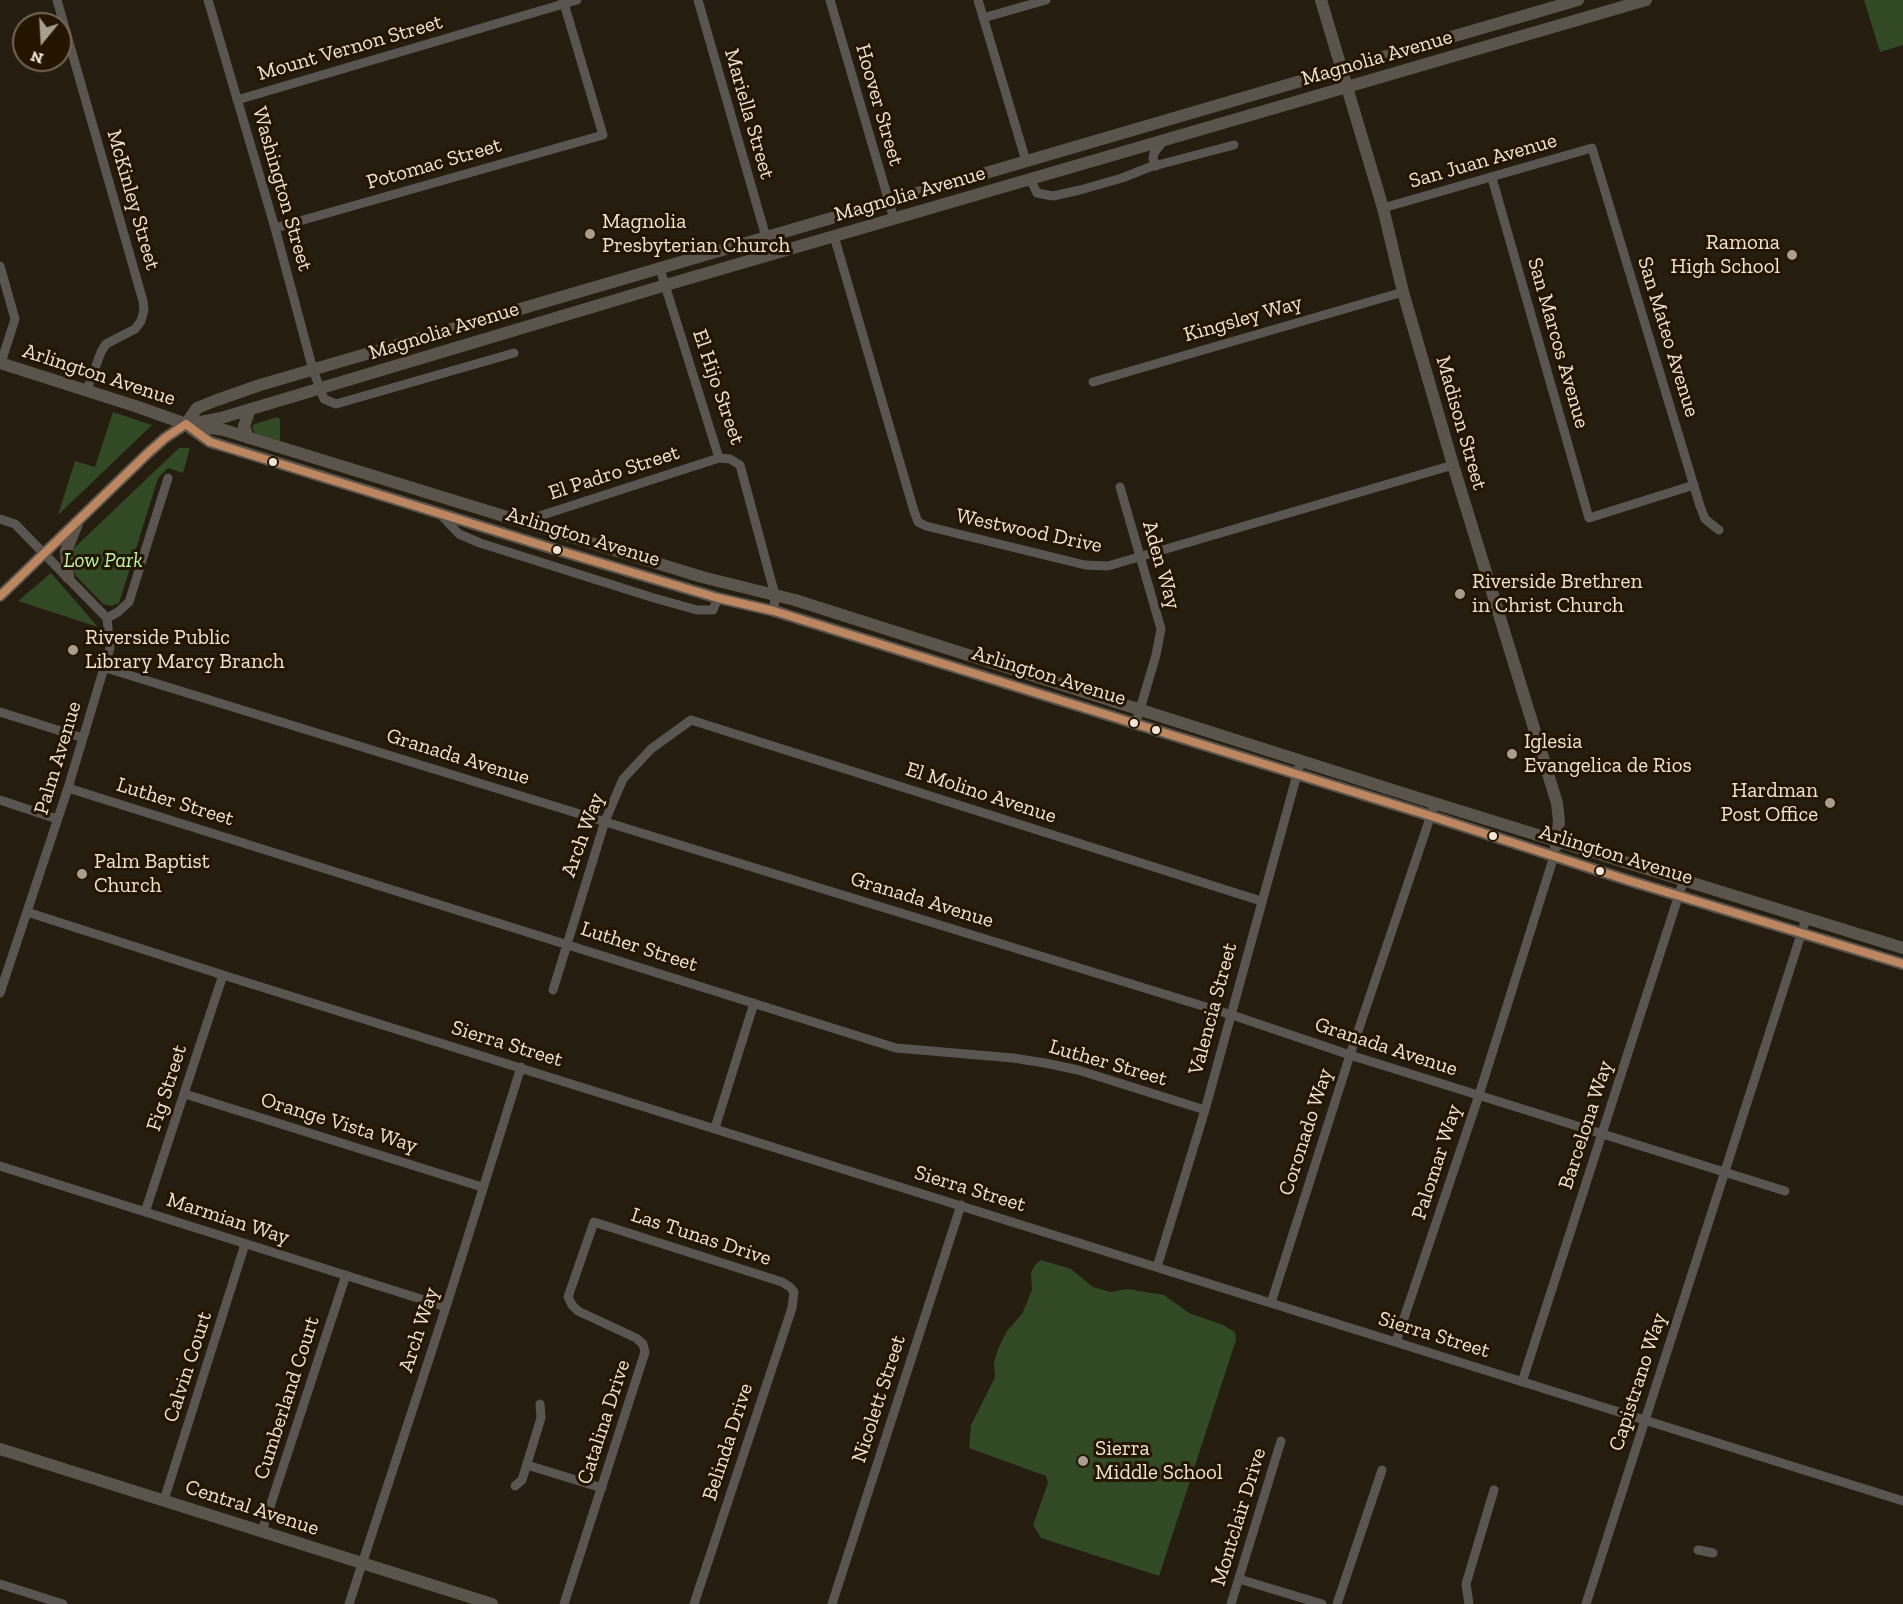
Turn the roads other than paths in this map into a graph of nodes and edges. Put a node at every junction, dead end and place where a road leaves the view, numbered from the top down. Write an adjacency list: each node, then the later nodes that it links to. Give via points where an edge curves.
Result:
1 (57, 0): 38 (street, McKinley Street, via 144,310 135,329 106,344)
2 (208, 0): 15 (street, Washington Street)
3 (577, 0): 11 (street, Mount Vernon Street)
4 (698, 0): 28 (street, Mariella Street)
5 (830, 0): 23 (street, Hoover Street)
6 (978, 0): 12 (street)
7 (1046, 0): 12 (street)
8 (1321, 0): 13 (main road, Madison Street)
9 (1578, 0): 13 (main road, Magnolia Avenue)
10 (1646, 0): 14 (main road, Magnolia Avenue)
11 (563, 2): 15 (street, Mount Vernon Street); 26 (street, Potomac Street, via 603,135)
12 (983, 18): 19 (street)
13 (1341, 69): 14 (main road, Madison Street); 19 (main road, Magnolia Avenue)
14 (1346, 87): 16 (main road, Magnolia Avenue); 24 (main road, Madison Street)
15 (237, 100): 26 (street, Washington Street)
16 (1164, 140): 20 (street, via 1154,153); 22 (main road, Magnolia Avenue)
17 (1234, 145): 20 (street)
18 (1592, 148): 21 (street, San Juan Avenue); 45 (street, San Mateo Avenue)
19 (1026, 161): 23 (main road, Magnolia Avenue)
20 (1156, 166): 22 (street, via 1053,196 1037,193)
21 (1492, 178): 24 (street, San Juan Avenue); 45 (street, San Marcos Avenue, via 1589,518)
22 (1030, 179): 25 (main road, Magnolia Avenue)
23 (889, 202): 25 (street, Hoover Street); 28 (main road, Magnolia Avenue)
24 (1383, 208): 32 (main road, Madison Street)
25 (894, 219): 27 (main road, Magnolia Avenue)
26 (275, 228): 35 (street, Washington Street)
27 (834, 236): 31 (main road, Magnolia Avenue); 54 (street, Westwood Drive, via 918,522 1085,565 1108,566)
28 (766, 237): 30 (main road, Magnolia Avenue)
29 (0, 266): 34 (street, via 15,319)
30 (660, 268): 31 (street, El Hijo Street); 35 (main road, Magnolia Avenue)
31 (666, 285): 37 (main road, Magnolia Avenue); 42 (street, El Hijo Street)
32 (1403, 292): 36 (street, Kingsley Way); 43 (main road, Madison Street)
33 (514, 353): 37 (street, via 336,404 324,399)
34 (0, 363): 38 (main road, Arlington Avenue)
35 (314, 370): 37 (street, Washington Street); 40 (main road, Magnolia Avenue, via 198,408)
36 (1093, 382)
37 (320, 389): 39 (main road, Magnolia Avenue)
38 (87, 390): 40 (main road, Arlington Avenue)
39 (250, 409): 40 (main road, Magnolia Avenue); 41 (main road, via 244,426)
40 (186, 424): 41 (main road, Arlington Avenue); 47 (main road, Arlington Avenue, via 210,442); 49 (main road, Magnolia Avenue, via 147,454)
41 (248, 438): 50 (main road, Arlington Avenue)
42 (719, 458): 50 (street, El Padro Street); 57 (street, El Hijo Street, via 740,465)
43 (1453, 465): 54 (street, Westwood Drive); 76 (main road, Madison Street, via 1557,803)
44 (168, 478): 61 (street, via 129,602)
45 (1694, 485): 51 (street, San Mateo Avenue, via 1705,519)
46 (1120, 487): 54 (street, Aden Way)
47 (439, 514): 52 (main road, Arlington Avenue); 55 (street, via 459,534)
48 (0, 519): 53 (street, via 15,524)
49 (78, 520): 53 (main road, Magnolia Avenue); 56 (main road, via 66,551)
50 (521, 522): 57 (main road, Arlington Avenue, via 702,578)
51 (1719, 530)
52 (557, 550): 55 (street); 59 (main road, Arlington Avenue)
53 (45, 552): 56 (street); 58 (main road, Magnolia Avenue)
54 (1140, 558): 63 (street, Aden Way, via 1161,629)
55 (552, 566): 59 (street, via 697,610 713,610)
56 (68, 577): 61 (street)
57 (775, 595): 60 (street, El Hijo Street); 63 (main road, Arlington Avenue)
58 (0, 596)
59 (718, 598): 60 (main road, Arlington Avenue)
60 (774, 611): 66 (main road, Arlington Avenue)
61 (107, 618): 62 (street, Palm Avenue, via 110,648)
62 (106, 668): 67 (street, Palm Avenue); 75 (street, Granada Avenue)
63 (1140, 708): 66 (street, Aden Way); 68 (main road, Arlington Avenue)
64 (0, 712): 67 (street)
65 (691, 720): 75 (street, Arch Way, via 651,749 623,779); 80 (street, El Molino Avenue)
66 (1136, 724): 69 (main road, Arlington Avenue)
67 (83, 738): 70 (street, Palm Avenue)
68 (1301, 760): 69 (street, Valencia Street); 72 (main road, Arlington Avenue)
69 (1296, 776): 73 (main road, Arlington Avenue); 80 (street, Valencia Street)
70 (68, 788): 74 (street, Palm Avenue); 84 (street, Luther Street)
71 (0, 800): 74 (street)
72 (1435, 803): 73 (street, Coronado Way); 76 (main road, Arlington Avenue)
73 (1431, 816): 77 (main road, Arlington Avenue); 92 (street, Coronado Way)
74 (57, 819): 81 (street, Palm Avenue)
75 (605, 821): 84 (street, Arch Way); 91 (street, Granada Avenue)
76 (1557, 839): 77 (main road, Madison Street); 78 (main road, Arlington Avenue)
77 (1554, 856): 79 (main road, Arlington Avenue); 95 (street, Palomar Way)
78 (1684, 879): 79 (street, Barcelona Way); 82 (main road, Arlington Avenue)
79 (1679, 896): 83 (main road, Arlington Avenue); 98 (street, Barcelona Way)
80 (1261, 901): 91 (street, Valencia Street)
81 (27, 912): 87 (street, Sierra Street); 89 (street, Palm Avenue)
82 (1806, 919): 83 (street, Capistrano Way); 85 (main road, Arlington Avenue)
83 (1802, 932): 86 (main road, Arlington Avenue); 100 (street, Capistrano Way)
84 (566, 943): 88 (street, Arch Way); 90 (street, Luther Street)
85 (1903, 948)
86 (1903, 964)
87 (223, 975): 93 (street, Sierra Street); 94 (street, Fig Street)
88 (553, 990)
89 (0, 993)
90 (754, 1003): 96 (street, Luther Street, via 896,1048 1045,1063); 97 (street)
91 (1232, 1015): 92 (street, Granada Avenue); 96 (street, Valencia Street)
92 (1350, 1055): 95 (street, Granada Avenue); 110 (street, Coronado Way)
93 (521, 1067): 97 (street, Sierra Street); 101 (street, Arch Way)
94 (185, 1094): 101 (street, Orange Vista Way); 104 (street, Fig Street)
95 (1479, 1095): 98 (street, Granada Avenue); 112 (street, Palomar Way)
96 (1205, 1110): 107 (street, Valencia Street)
97 (715, 1128): 103 (street, Sierra Street)
98 (1602, 1132): 100 (street, Granada Avenue); 113 (street, Barcelona Way)
99 (0, 1166): 104 (street, Marmian Way)
100 (1726, 1173): 102 (street); 115 (street, Capistrano Way)
101 (482, 1187): 111 (street, Arch Way)
102 (1785, 1191)
103 (961, 1205): 107 (street, Sierra Street); 136 (street, Nicolett Street)
104 (145, 1212): 106 (street, Marmian Way)
105 (594, 1222): 109 (street, Las Tunas Drive, via 782,1282); 121 (street, Catalina Drive, via 568,1297 578,1311 636,1338 645,1352)
106 (246, 1244): 108 (street, Marmian Way); 123 (street, Calvin Court)
107 (1157, 1267): 110 (street, Sierra Street)
108 (346, 1275): 111 (street, Marmian Way); 125 (street, Cumberland Court)
109 (794, 1292): 135 (street, Belinda Drive)
110 (1271, 1303): 112 (street, Sierra Street)
111 (446, 1307): 128 (street, Arch Way)
112 (1396, 1342): 113 (street, Sierra Street)
113 (1522, 1382): 115 (street, Sierra Street)
114 (540, 1404): 118 (street, via 541,1418)
115 (1644, 1420): 124 (street, Sierra Street); 141 (street, Capistrano Way)
116 (1281, 1441): 129 (street, Montclair Drive)
117 (0, 1449): 123 (main road, Central Avenue)
118 (526, 1465): 120 (street, via 522,1480); 121 (street)
119 (1382, 1470): 139 (street)
120 (515, 1486)
121 (602, 1488): 134 (street, Catalina Drive)
122 (1494, 1490): 140 (street, via 1466,1584)
123 (164, 1500): 125 (main road, Central Avenue)
124 (1903, 1501)
125 (262, 1531): 128 (main road, Central Avenue)
126 (1698, 1550): 127 (street)
127 (1713, 1553)
128 (363, 1563): 132 (street, Arch Way); 133 (main road, Central Avenue)
129 (1239, 1579): 137 (street, Montclair Drive); 138 (street)
130 (0, 1584): 131 (street)
131 (63, 1604)
132 (349, 1604)
133 (492, 1604)
134 (564, 1604)
135 (694, 1604)
136 (832, 1604)
137 (1231, 1604)
138 (1322, 1604)
139 (1337, 1604)
140 (1469, 1604)
141 (1586, 1604)

